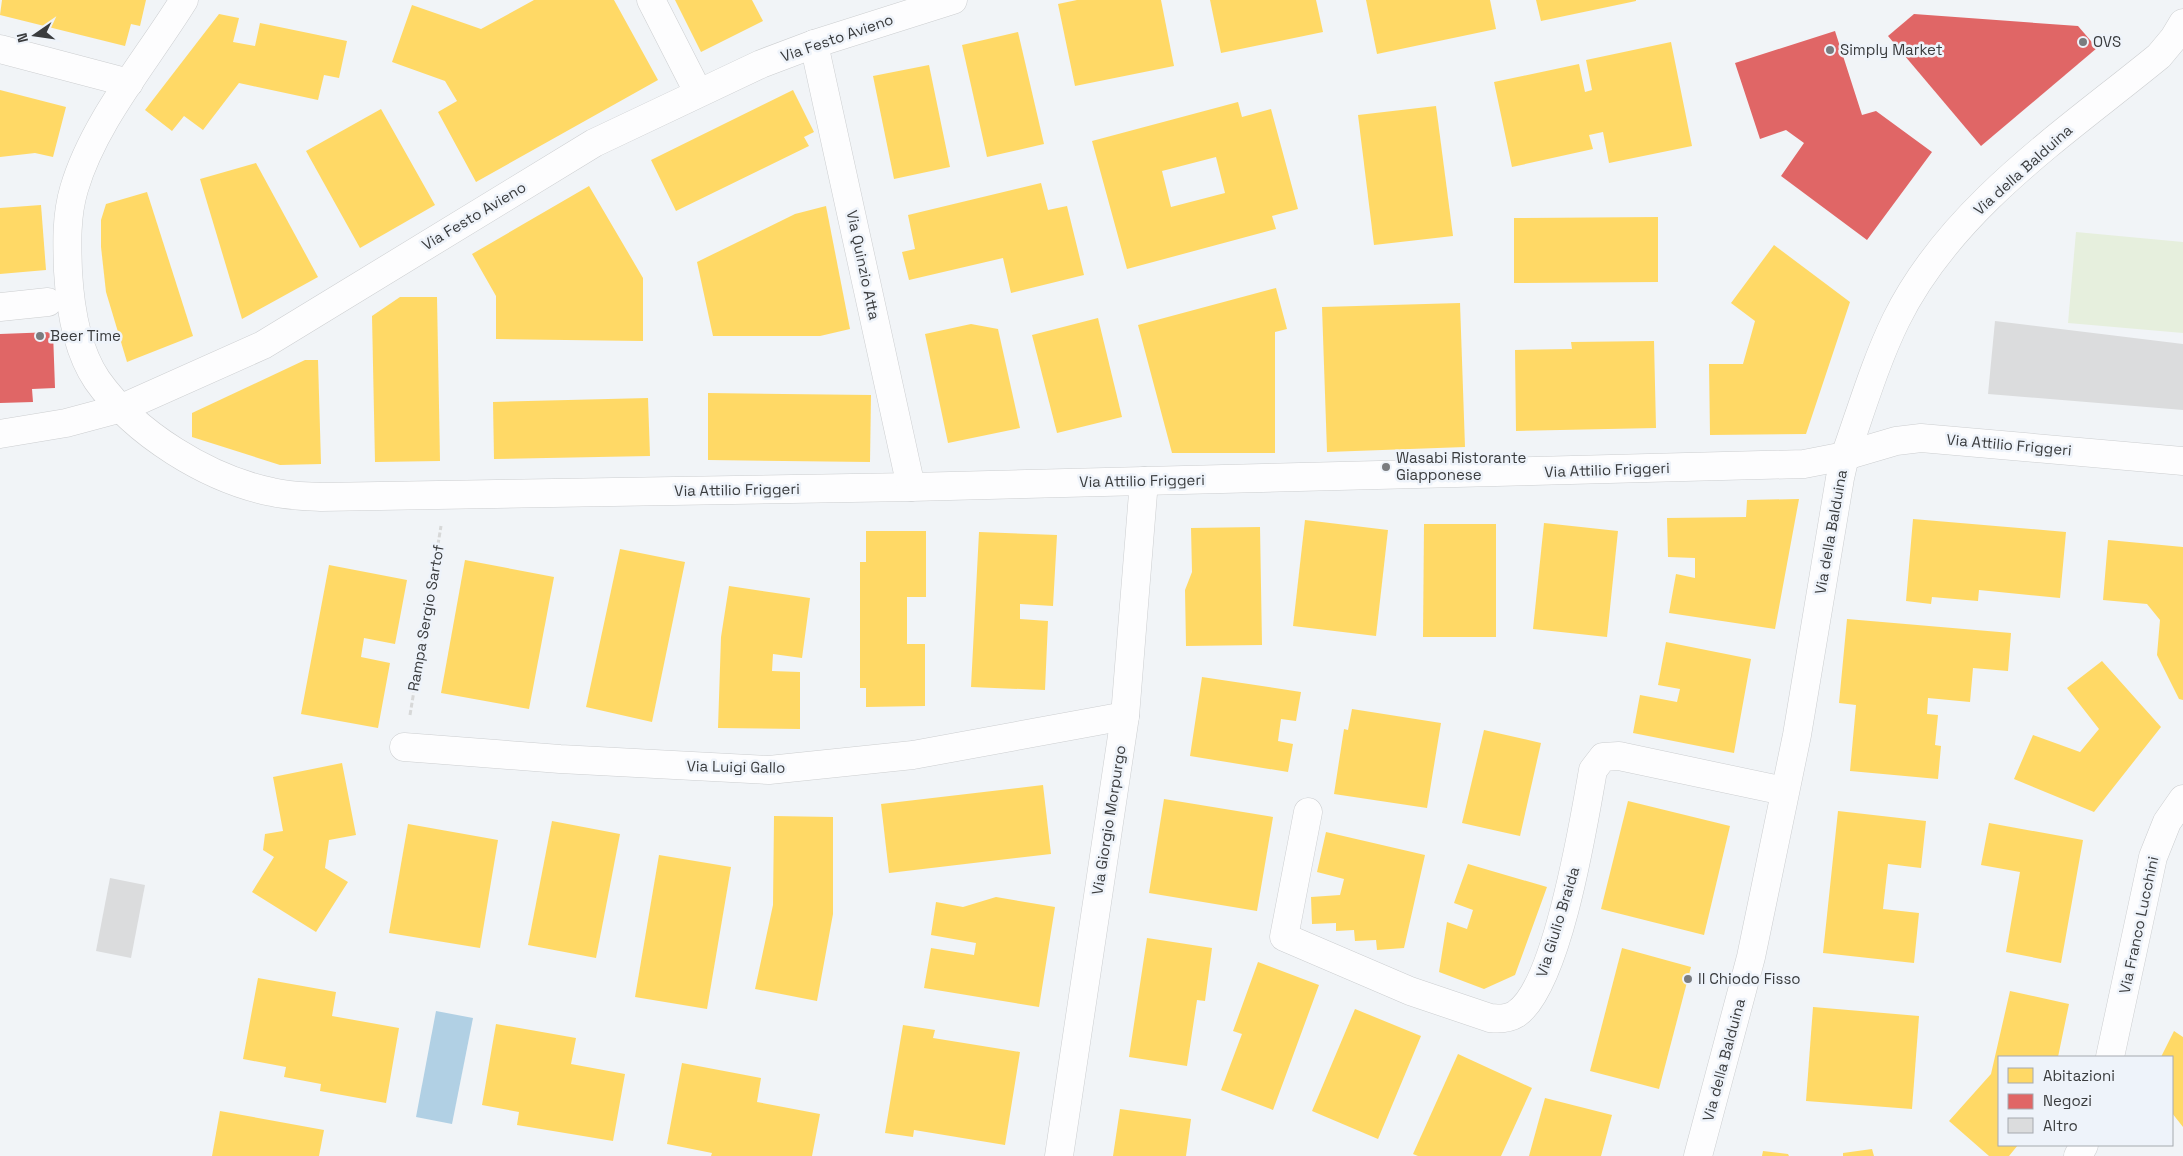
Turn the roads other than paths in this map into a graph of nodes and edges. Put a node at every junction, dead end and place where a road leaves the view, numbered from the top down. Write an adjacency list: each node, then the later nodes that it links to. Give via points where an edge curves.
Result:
1 (184, 0): 7 (street, Via Attilio Friggeri)
2 (651, 0): 8 (street)
3 (953, 0): 5 (street, Via Festo Avieno)
4 (2183, 23): 13 (street, Via della Balduina, via 2159,56 2021,169 1940,252 1896,321)
5 (814, 44): 8 (street, Via Festo Avieno); 16 (street, Via Quinzio Atta)
6 (0, 49): 7 (street)
7 (129, 83): 11 (street, Via Attilio Friggeri, via 83,162 74,188 68,226 69,291 81,347 97,379)
8 (698, 92): 11 (street, Via Festo Avieno, via 594,143 263,344)
9 (48, 302): 10 (street)
10 (0, 307)
11 (122, 408): 12 (street, Via Festo Avieno, via 66,423); 16 (street, Via Attilio Friggeri, via 163,443 198,465 240,483 286,495 406,496)
12 (0, 434)
13 (1845, 456): 14 (street, Via Attilio Friggeri, via 1896,441 1921,438); 15 (street, Via Attilio Friggeri, via 1794,464); 19 (street, Via della Balduina, via 1797,735)
14 (2183, 461)
15 (1144, 481): 16 (street, Via Attilio Friggeri); 17 (street, Via Giorgio Morpurgo)
16 (911, 487)
17 (1125, 716): 18 (street, Via Luigi Gallo, via 913,755 769,770); 23 (street, Via Giorgio Morpurgo)
18 (404, 747)
19 (1784, 791): 21 (street, Via Giulio Braida, via 1619,756 1603,757 1593,770 1572,880 1545,971 1521,1009 1500,1018 1490,1018 1410,991 1284,937); 24 (street, Via della Balduina, via 1749,966)
20 (2183, 800): 22 (street, Via Franco Lucchini, via 2163,829 2153,857)
21 (1308, 812)
22 (2110, 1056)
23 (1059, 1156)
24 (1698, 1156)

